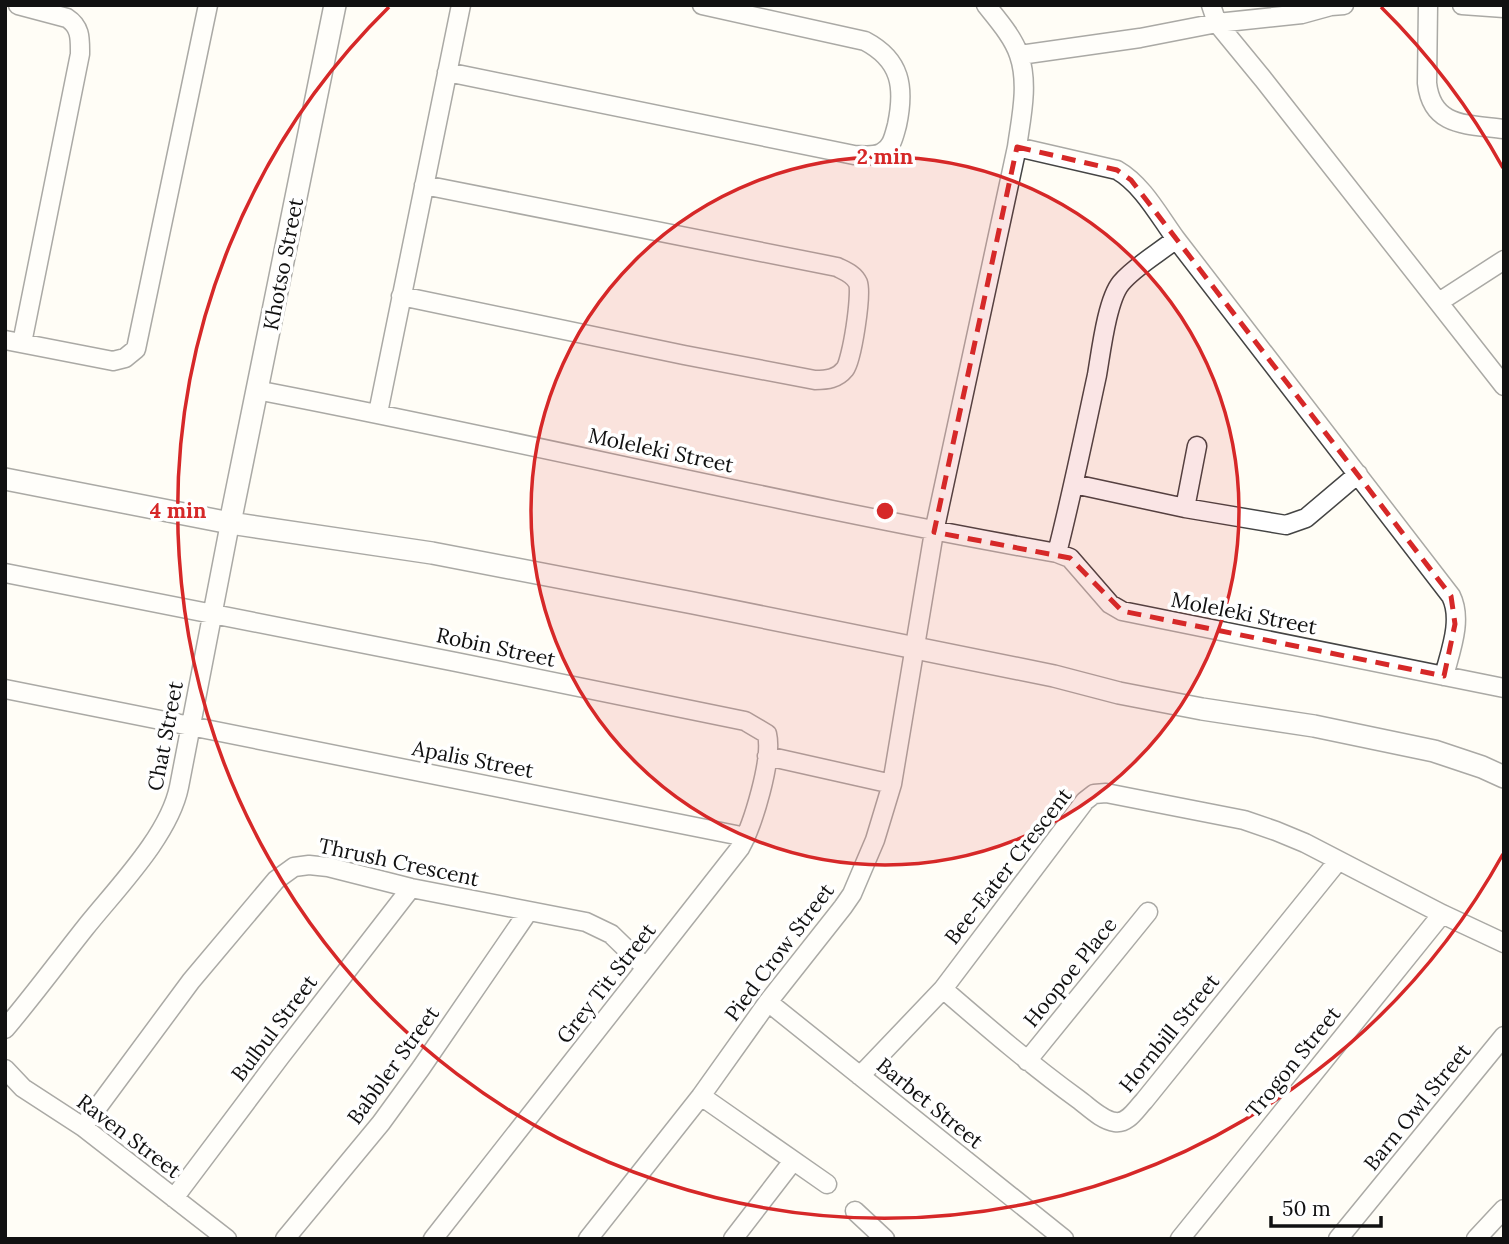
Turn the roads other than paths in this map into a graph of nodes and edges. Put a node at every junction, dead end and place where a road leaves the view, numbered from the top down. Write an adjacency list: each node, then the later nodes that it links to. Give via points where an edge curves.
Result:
1 (18, 5): 23 (street, via 74,23 79,30 80,54)
2 (208, 5): 23 (street, via 136,349 130,356 113,360)
3 (335, 5): 25 (street, Khotso Street)
4 (461, 5): 15 (street)
5 (702, 5): 15 (street, via 865,41 877,48 893,65 900,85 901,108 890,145 876,155 854,155)
6 (986, 5): 14 (street)
7 (1211, 5): 13 (street)
8 (1344, 5): 11 (street)
9 (1428, 5): 16 (street, via 1427,83 1434,108 1459,123)
10 (1462, 5): 12 (street)
11 (1331, 6): 13 (street, via 1302,14)
12 (1504, 8)
13 (1217, 23): 14 (street); 22 (street)
14 (1020, 55): 17 (street, Pied Crow Street, via 1024,86)
15 (447, 72): 18 (street)
16 (1504, 129)
17 (1017, 147): 19 (street, via 1109,167 1125,175); 33 (street, Pied Crow Street)
18 (424, 185): 21 (street); 21 (street, via 837,267 854,276 859,287 851,350 844,371 815,380)
19 (1176, 239): 28 (street); 30 (street, via 1132,273 1116,292)
20 (1504, 260): 22 (street)
21 (401, 296): 26 (street)
22 (1439, 302): 24 (street)
23 (14, 342)
24 (1504, 386)
25 (256, 390): 26 (street, Moleleki Street); 32 (street, Khotso Street)
26 (378, 413): 33 (street, Moleleki Street)
27 (1197, 446): 31 (street)
28 (1358, 474): 31 (street, via 1306,517 1286,525); 38 (street, via 1454,602 1455,624)
29 (5, 479): 32 (street)
30 (1074, 484): 31 (street); 34 (street)
31 (1185, 508)
32 (230, 523): 36 (street, Chat Street); 37 (street, via 446,556)
33 (934, 532): 34 (street, Moleleki Street); 37 (street, Pied Crow Street)
34 (1057, 554): 38 (street, Moleleki Street, via 1070,558 1110,604 1122,611)
35 (5, 573): 36 (street, Robin Street)
36 (213, 614): 41 (street, Chat Street); 42 (street, Robin Street, via 745,721)
37 (913, 648): 44 (street, via 1119,693 1434,751); 45 (street, Pied Crow Street)
38 (1444, 676): 39 (street, Moleleki Street)
39 (1504, 688)
40 (5, 689): 41 (street, Apalis Street)
41 (190, 726): 46 (street, Apalis Street); 56 (street, Chat Street, via 178,796 163,828)
42 (767, 734): 43 (street, Grey Tit Street)
43 (767, 756): 45 (street); 46 (street, Grey Tit Street)
44 (1504, 777)
45 (892, 784): 55 (street, Pied Crow Street, via 852,894)
46 (746, 837): 53 (street, Grey Tit Street)
47 (1338, 861): 51 (street, Bee-Eater Crescent); 54 (street, Bee-Eater Crescent, via 1244,820 1097,793 1085,801); 58 (street, Hornbill Street, via 1125,1120 1104,1118)
48 (411, 888): 49 (street, Thrush Crescent); 62 (street, Thrush Crescent, via 328,867 288,870 191,981); 65 (street, Bulbul Street)
49 (528, 912): 53 (street, Thrush Crescent, via 573,919 604,930); 70 (street, Babbler Street, via 381,1123)
50 (1148, 912): 58 (street, Hoopoe Place)
51 (1442, 914): 52 (street, Bee-Eater Crescent); 75 (street, Trogon Street)
52 (1504, 943)
53 (645, 967): 71 (street, Grey Tit Street)
54 (943, 989): 58 (street, Hornbill Street); 60 (street, Bee-Eater Crescent)
55 (768, 1002): 60 (street, Barbet Street); 61 (street, Pied Crow Street)
56 (5, 1029)
57 (1504, 1036): 76 (street, Barn Owl Street)
58 (1027, 1061)
59 (5, 1069): 62 (street, Raven Street, via 23,1088)
60 (860, 1076): 74 (street, Barbet Street)
61 (701, 1096): 63 (street); 72 (street, Pied Crow Street)
62 (83, 1127): 65 (street, Raven Street)
63 (793, 1161): 64 (street); 73 (street)
64 (827, 1184)
65 (174, 1198): 69 (street, Raven Street)
66 (1504, 1209): 77 (street)
67 (855, 1210): 68 (street)
68 (883, 1238)
69 (227, 1239)
70 (285, 1239)
71 (433, 1239)
72 (588, 1239)
73 (733, 1239)
74 (1064, 1239)
75 (1180, 1239)
76 (1338, 1239)
77 (1476, 1239)

